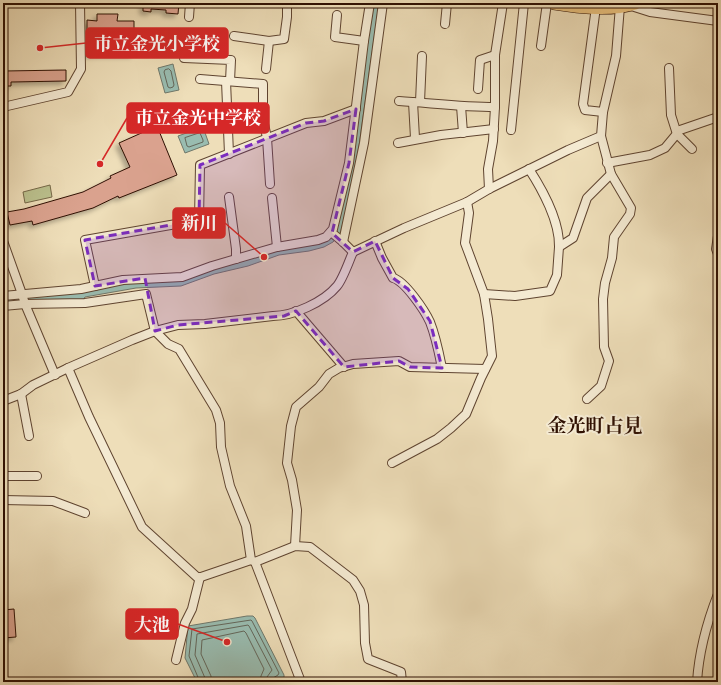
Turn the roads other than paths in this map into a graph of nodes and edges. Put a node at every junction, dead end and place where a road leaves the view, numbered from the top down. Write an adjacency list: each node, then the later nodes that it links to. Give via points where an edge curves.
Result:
1 (80, 3): 33 (street, via 81,69 68,92)
2 (190, 3): 15 (street)
3 (286, 3): 19 (street, via 284,39)
4 (370, 3): 20 (street)
5 (383, 3): 60 (street, via 364,143)
6 (447, 3): 17 (street)
7 (503, 3): 22 (street)
8 (524, 3): 39 (street)
9 (546, 3): 21 (street)
10 (554, 3): 12 (main road)
11 (628, 4): 13 (main road); 16 (street, via 650,12); 36 (street)
12 (579, 5): 13 (main road)
13 (596, 7): 36 (street, via 583,104 585,110)
14 (337, 16): 20 (street, via 335,38)
15 (189, 17)
16 (718, 22)
17 (445, 24)
18 (234, 36): 19 (street)
19 (269, 41): 26 (street)
20 (364, 41): 35 (street)
21 (541, 46)
22 (495, 55): 29 (street, via 480,60); 34 (street)
23 (422, 56): 31 (street)
24 (184, 58): 28 (street, via 231,60)
25 (669, 68): 41 (street, via 671,115)
26 (266, 69)
27 (200, 79): 28 (street)
28 (228, 81): 43 (street, via 263,84); 47 (street)
29 (478, 89)
30 (399, 101): 31 (street)
31 (417, 102): 32 (street); 44 (street)
32 (461, 106): 34 (street); 40 (street)
33 (3, 107)
34 (495, 108): 38 (street)
35 (356, 109): 43 (street, via 324,121 306,123); 56 (street, via 349,163)
36 (603, 112): 42 (street)
37 (718, 117): 41 (street, via 680,130)
38 (494, 129): 40 (street); 52 (street, via 488,169)
39 (511, 130)
40 (463, 133): 44 (street)
41 (677, 134): 46 (street); 48 (street, via 665,148 650,155)
42 (601, 136): 48 (street); 49 (street)
43 (267, 138): 47 (street); 51 (street)
44 (415, 138): 45 (street)
45 (398, 143)
46 (692, 149)
47 (229, 154): 67 (street, via 200,165 199,220 85,240)
48 (608, 163): 50 (street)
49 (529, 169): 52 (street); 62 (street, via 543,190 550,208)
50 (611, 174): 62 (street, via 587,198 573,238); 82 (street, via 631,208 630,214 614,237 612,258 605,283 604,347 609,361 601,386)
51 (270, 184)
52 (489, 189): 55 (street)
53 (229, 197): 65 (street)
54 (272, 198): 61 (street)
55 (468, 202): 58 (street); 70 (street, via 466,243)
56 (331, 232): 60 (street); 61 (street, via 318,240)
57 (718, 236): 64 (street)
58 (375, 241): 63 (street); 78 (street, via 393,278 408,289 430,322)
59 (3, 242): 68 (street)
60 (344, 242): 63 (street)
61 (277, 246): 65 (street)
62 (559, 247): 70 (street, via 557,275 550,291 515,296)
63 (353, 252): 74 (street, via 338,286 319,300)
64 (718, 254)
65 (236, 259): 66 (street, via 182,277)
66 (145, 278): 67 (street); 69 (street)
67 (95, 286): 68 (street)
68 (22, 294): 71 (street); 72 (street)
69 (146, 294): 72 (street, via 85,303); 75 (street)
70 (484, 294): 79 (street, via 492,356)
71 (3, 296)
72 (25, 304): 73 (street); 80 (street)
73 (3, 306)
74 (296, 311): 75 (street, via 284,316 178,325); 76 (street)
75 (155, 331): 77 (street); 91 (street, via 168,344 179,349 216,410 230,486 246,526)
76 (344, 367): 78 (street, via 353,364 399,361 410,367); 90 (street, via 329,374 319,387 296,407 287,464 297,510)
77 (68, 368): 80 (street); 92 (street, via 142,527 198,578)
78 (442, 368): 79 (street)
79 (486, 369): 85 (street, via 466,414 437,439)
80 (55, 375): 81 (street, via 33,385)
81 (21, 394): 83 (street); 84 (street)
82 (587, 399)
83 (3, 402)
84 (29, 436)
85 (392, 463)
86 (3, 476): 87 (street)
87 (37, 476)
88 (3, 500): 89 (street, via 53,501)
89 (85, 513)
90 (295, 546): 91 (street); 96 (street, via 310,547 352,580 360,591 364,606 368,659 401,672)
91 (253, 561): 92 (street); 95 (street)
92 (200, 577): 94 (street)
93 (718, 594): 97 (street, via 704,633)
94 (176, 660)
95 (301, 682)
96 (402, 682)
97 (697, 682)

